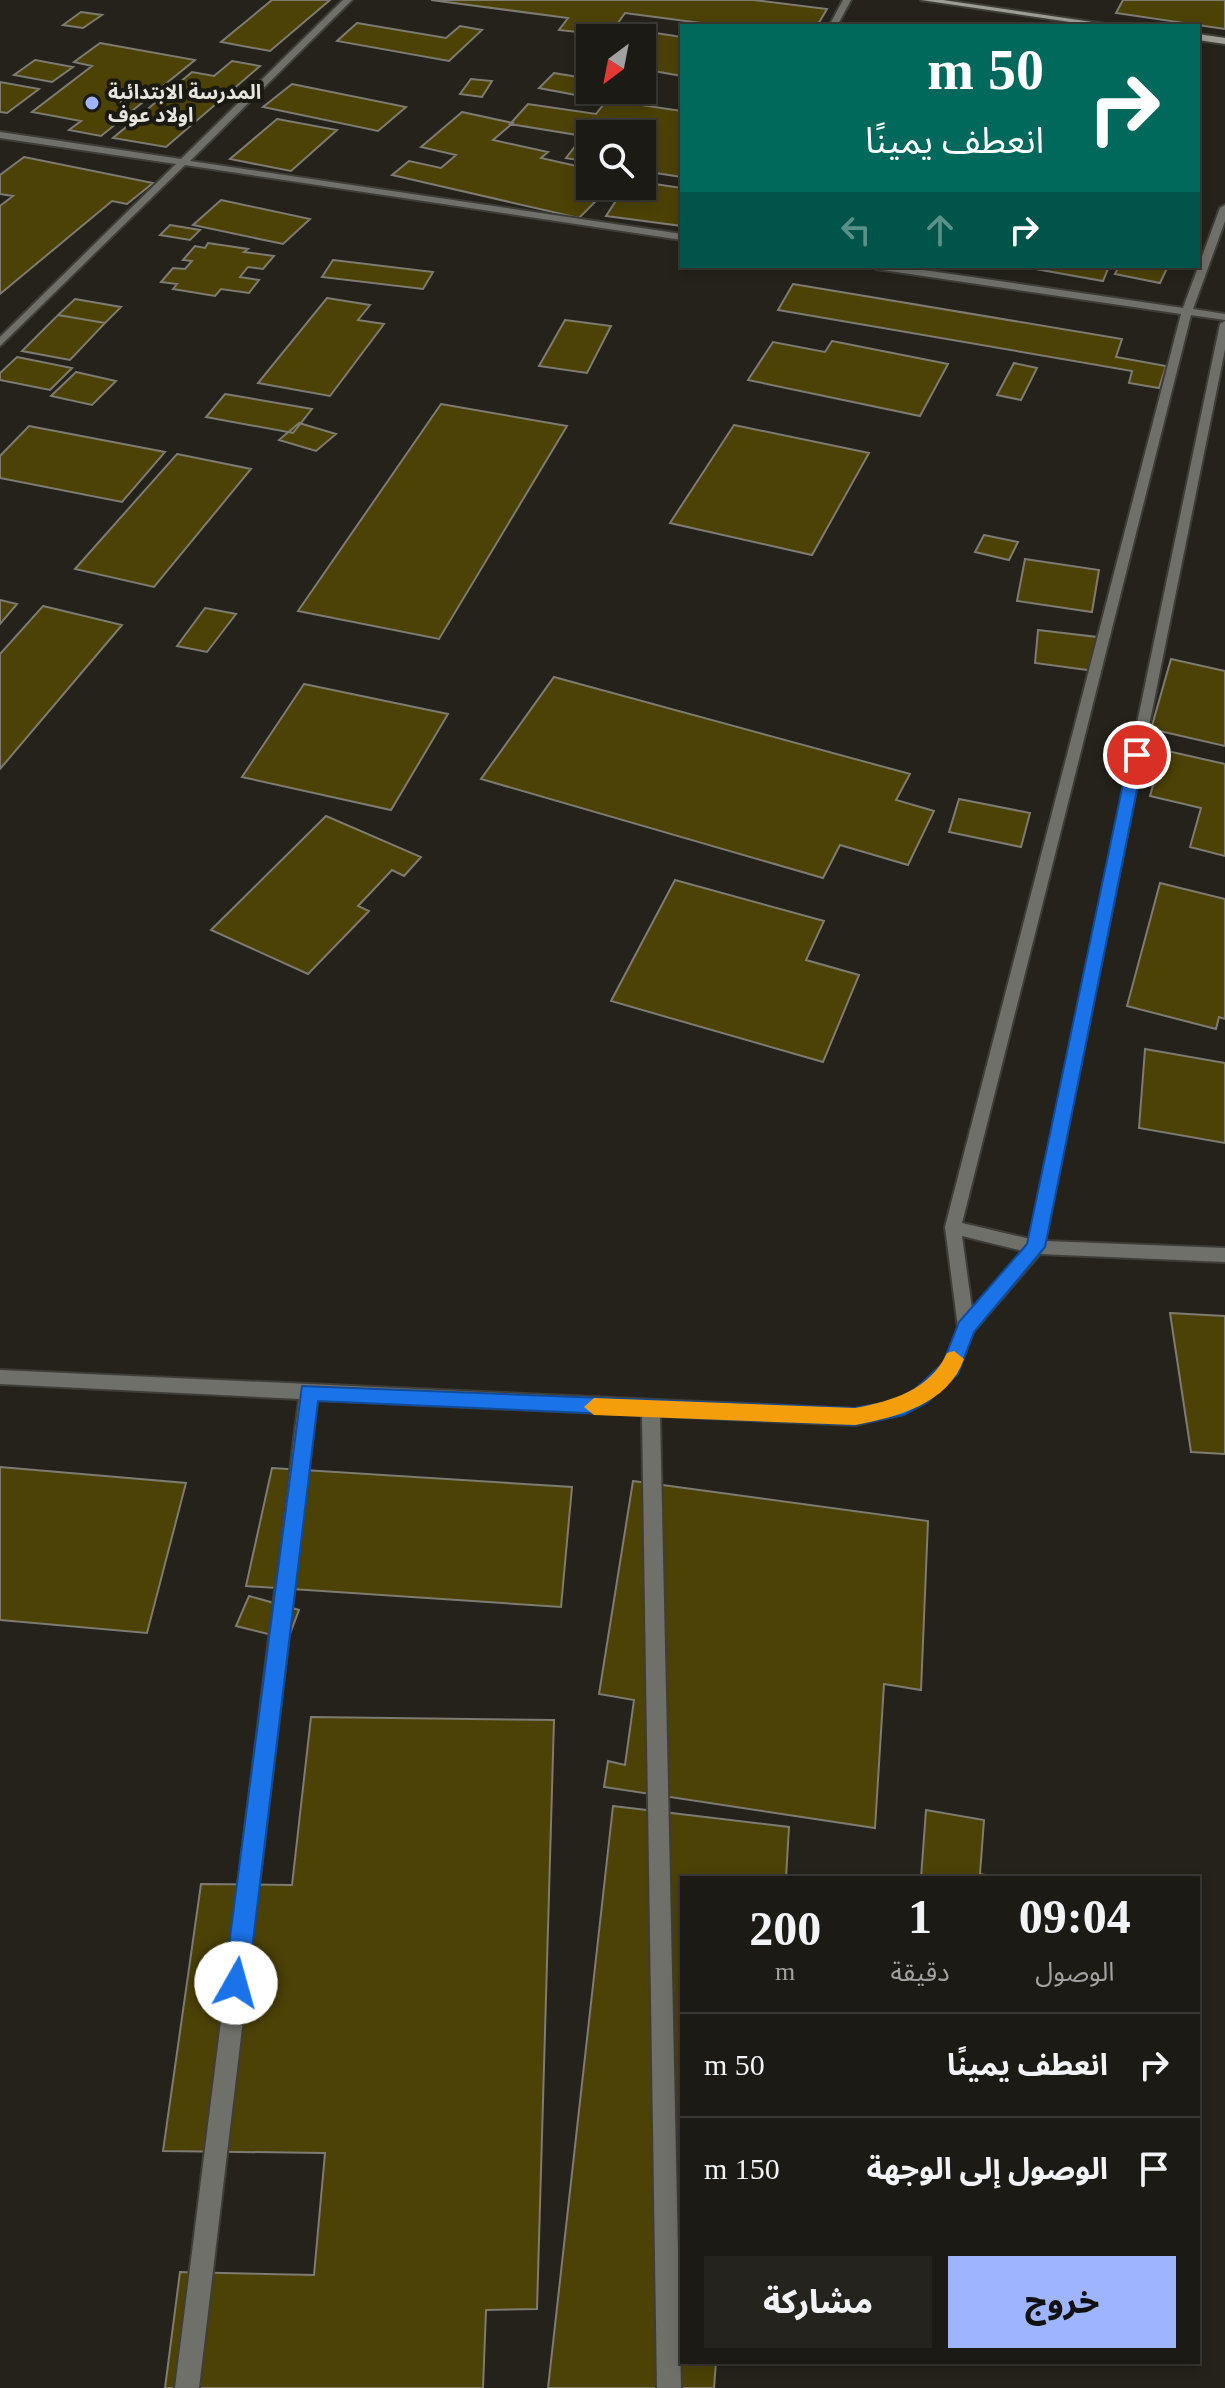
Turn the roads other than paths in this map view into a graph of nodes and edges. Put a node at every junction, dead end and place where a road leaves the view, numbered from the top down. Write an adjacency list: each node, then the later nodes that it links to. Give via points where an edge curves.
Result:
1 (348, 0): 9 (street)
2 (847, 0): 4 (street)
3 (925, 0): 5 (street)
4 (834, 24)
5 (1100, 24)
6 (1200, 37): 7 (street)
7 (1225, 41)
8 (0, 135): 9 (street)
9 (183, 161): 11 (street); 16 (street)
10 (1225, 208): 13 (street)
11 (680, 237)
12 (890, 268): 13 (street)
13 (1187, 312): 14 (street); 17 (street)
14 (1225, 317)
15 (1225, 324): 18 (street)
16 (0, 343)
17 (953, 1227): 18 (street); 20 (street)
18 (1036, 1247): 19 (street); 20 (street)
19 (1225, 1255)
20 (966, 1328): 23 (street, via 951,1368 921,1396 897,1409 855,1417)
21 (0, 1377): 22 (street)
22 (309, 1392): 23 (street); 24 (street)
23 (651, 1410): 25 (street)
24 (187, 2388)
25 (669, 2388)

